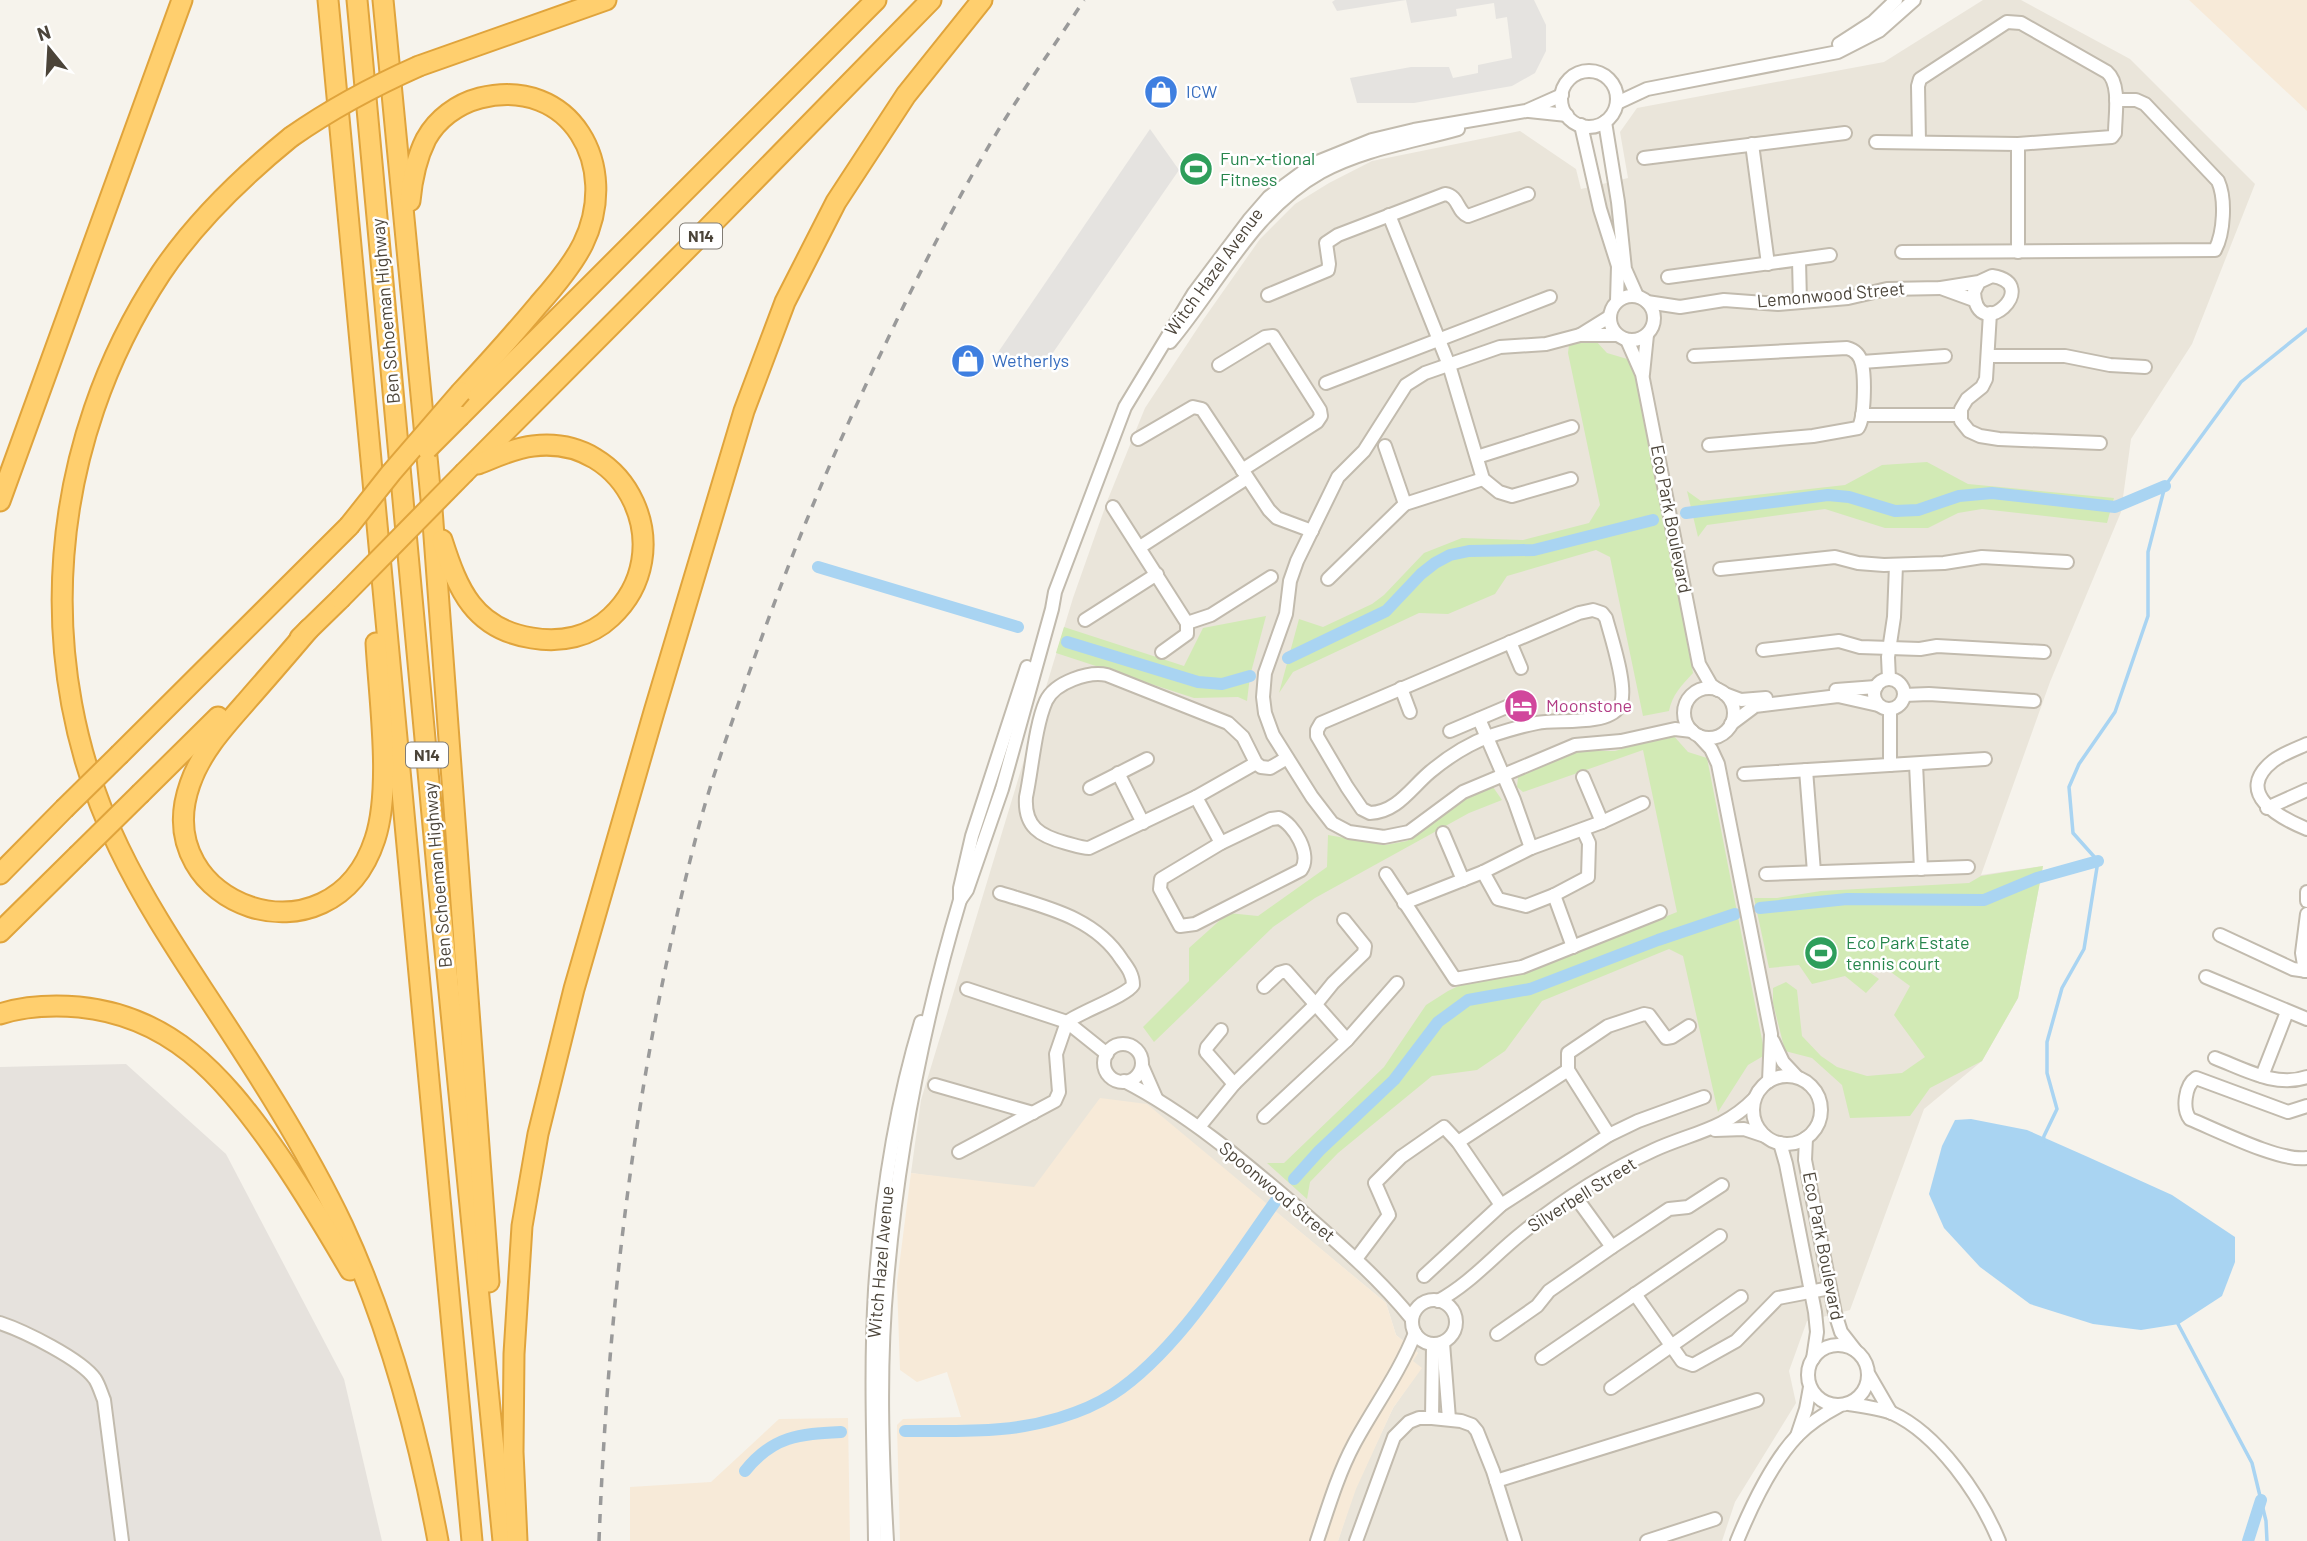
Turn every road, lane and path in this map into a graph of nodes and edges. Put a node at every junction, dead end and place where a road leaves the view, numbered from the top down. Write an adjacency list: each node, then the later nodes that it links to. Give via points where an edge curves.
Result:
1 (182, 0): 75 (highway)
2 (328, 0): 70 (highway, Ben Schoeman Highway / N14)
3 (357, 0): 236 (highway, Ben Schoeman Highway / N14)
4 (383, 0): 39 (highway)
5 (606, 0): 217 (highway, bridge, via 386,80 290,137 233,188 163,270 135,316 96,400 73,485 65,534 63,649 76,733 102,811 172,943 310,1165 342,1225)
6 (876, 0): 79 (highway, N14, bridge)
7 (931, 0): 71 (highway, N14)
8 (982, 0): 242 (highway, via 906,95 836,202 785,302 732,450 574,989 538,1134 523,1226 514,1354)
9 (1896, 0): 11 (street, via 1873,22)
10 (1914, 0): 11 (street, via 1868,38 1838,52)
11 (1820, 54): 13 (street)
12 (1612, 82): 13 (street); 14 (street, via 1597,72 1580,72 1567,82); 16 (street)
13 (1647, 89): 16 (street)
14 (1562, 95): 17 (street, Witch Hazel Avenue); 18 (street)
15 (2116, 100): 23 (street, via 2110,74 2012,21 1920,79); 25 (street, via 2112,137); 31 (street, via 2145,104 2218,181 2222,208 2217,248)
16 (1617, 103): 19 (street)
17 (1526, 111): 18 (street, Witch Hazel Avenue); 163 (street, Witch Hazel Avenue, via 1363,154 1320,173 1276,205 1153,361 1112,436 1055,592 1002,789 960,901)
18 (1567, 115): 20 (street)
19 (1605, 122): 20 (street); 42 (street, via 1625,269)
20 (1581, 125): 44 (street, via 1618,266)
21 (1845, 133): 24 (street)
22 (1876, 142): 23 (street)
23 (1919, 142): 25 (street)
24 (1752, 144): 26 (street); 34 (street)
25 (2018, 144): 31 (street)
26 (1644, 158)
27 (1528, 194): 28 (street, via 1468,216 1448,194)
28 (1389, 215): 40 (street, via 1329,239 1328,270); 52 (street)
29 (1902, 252): 30 (street)
30 (1994, 252): 31 (street); 35 (street)
31 (2018, 252)
32 (1830, 255): 33 (street)
33 (1799, 260): 34 (street); 45 (street)
34 (1768, 264): 36 (street)
35 (1992, 276): 37 (street); 47 (street, via 2006,282 2011,294 2006,308)
36 (1668, 277)
37 (1979, 282): 38 (street, Lemonwood Street); 43 (street)
38 (1941, 288): 43 (street, Lemonwood Street); 45 (street, Lemonwood Street, via 1887,289)
39 (413, 292): 78 (highway); 79 (highway, bridge, via 412,179 427,137 436,126 461,105 507,94 538,100 563,115 584,140 595,165 597,194 583,244 557,283)
40 (1268, 295)
41 (1550, 297): 52 (street)
42 (1642, 299): 44 (street, via 1626,296); 46 (street, Lemonwood Street); 49 (street, via 1654,312)
43 (1974, 300): 47 (street)
44 (1617, 301): 48 (street)
45 (1800, 302): 46 (street, Lemonwood Street, via 1724,300)
46 (1680, 307): 49 (street, Lemonwood Street)
47 (1990, 313): 55 (street)
48 (1609, 317): 50 (street); 51 (street)
49 (1650, 330): 51 (street, via 1637,340); 60 (street, Eco Park Boulevard)
50 (1580, 335): 51 (street); 58 (street, via 1546,344 1500,347)
51 (1622, 338): 60 (street, Eco Park Boulevard)
52 (1438, 339): 58 (street); 61 (street)
53 (1694, 356): 56 (street, via 1847,348 1856,351)
54 (1945, 356): 56 (street)
55 (1988, 356): 59 (street, via 2065,356); 63 (street, via 1984,383 1967,399)
56 (1862, 362): 62 (street)
57 (1219, 365): 72 (street, via 1273,336 1320,410 1317,422)
58 (1449, 365): 69 (street); 80 (street, via 1417,377 1402,390 1364,451 1338,477)
59 (2145, 367)
60 (1643, 374): 96 (street, Eco Park Boulevard)
61 (1325, 383)
62 (1862, 415): 63 (street); 67 (street, via 1858,428 1829,434)
63 (1961, 415): 66 (street, via 1965,428 1980,436)
64 (1572, 427): 69 (street)
65 (1138, 439): 72 (street, via 1199,407)
66 (2100, 443)
67 (1709, 445)
68 (1385, 446): 76 (street)
69 (1477, 457): 73 (street)
70 (371, 466): 90 (highway, via 383,774 380,821 361,869 339,893 300,910 263,911 226,897 204,875 186,835 185,805 189,785 213,739); 240 (highway, Ben Schoeman Highway / N14)
71 (466, 470): 78 (highway, via 521,448 553,445 592,457 608,468 636,506 644,536 638,582 621,608 596,629 568,638 540,639 495,626 473,608 459,587); 90 (highway, N14, bridge)
72 (1245, 474): 80 (street, via 1274,515); 81 (street)
73 (1483, 479): 74 (street, via 1512,496); 76 (street)
74 (1571, 480)
75 (0, 501)
76 (1405, 504): 87 (street)
77 (1113, 507): 81 (street)
78 (432, 509): 236 (highway, via 499,1416)
79 (349, 526): 144 (highway, N14, bridge)
80 (1312, 531): 116 (street, via 1292,574 1286,614 1263,683 1267,723)
81 (1140, 547): 85 (street)
82 (2067, 562): 83 (street, via 1982,557)
83 (1896, 565): 84 (street, via 1835,557); 92 (street)
84 (1720, 569)
85 (1157, 574): 88 (street); 89 (street)
86 (1271, 577): 89 (street, via 1211,615)
87 (1328, 579)
88 (1085, 620)
89 (1187, 623): 94 (street, via 1187,634)
90 (309, 629): 156 (highway, N14, bridge)
91 (1510, 642): 97 (street); 100 (street); 114 (street, via 1580,613 1602,613 1622,683 1621,705 1598,718 1538,722)
92 (1890, 648): 93 (street, via 1839,641); 95 (street); 98 (street)
93 (1763, 650)
94 (1162, 652)
95 (2044, 652)
96 (1699, 664): 101 (street, Eco Park Boulevard, via 1711,685); 102 (street, Eco Park Boulevard)
97 (1521, 668)
98 (1889, 679): 99 (street); 103 (street, via 1901,685)
99 (1876, 687): 101 (street, via 1741,700); 106 (street, via 1874,696)
100 (1401, 688): 108 (street); 114 (street, via 1328,718 1317,730 1347,788 1366,812 1393,807 1446,760)
101 (1721, 692): 102 (street, via 1700,690); 110 (street, via 1733,708)
102 (1692, 695): 107 (street)
103 (1904, 695): 104 (street); 106 (street, via 1899,705)
104 (2034, 701)
105 (1509, 706): 109 (street)
106 (1884, 707): 110 (street, via 1838,696 1755,706); 122 (street)
107 (1684, 710): 112 (street, via 1678,719); 113 (street, via 1687,725)
108 (1410, 712)
109 (1479, 719): 111 (street); 114 (street)
110 (1730, 726): 113 (street, via 1716,737); 120 (street)
111 (1450, 731)
112 (1654, 732): 113 (street, via 1675,729); 125 (street, via 1621,741 1575,745)
113 (1696, 734): 120 (street)
114 (1487, 737): 125 (street)
115 (2307, 744): 132 (street, via 2275,759 2262,774 2258,787)
116 (1287, 758): 119 (street, via 1270,768); 125 (street, via 1332,823 1349,832 1384,837 1409,832 1454,797)
117 (1147, 759): 124 (street)
118 (1985, 760): 121 (street)
119 (1256, 764): 130 (street); 134 (street, via 1243,737 1228,723 1107,675 1087,674 1058,688 1046,701 1039,732 1026,797 1030,822 1044,836 1082,848 1097,846)
120 (1718, 764): 172 (street)
121 (1916, 764): 122 (street); 141 (street)
122 (1890, 765): 123 (street)
123 (1806, 771): 126 (street); 143 (street)
124 (1118, 773): 128 (street); 134 (street)
125 (1503, 774): 139 (street)
126 (1744, 774)
127 (1583, 777): 133 (street)
128 (1090, 788)
129 (2307, 790): 132 (street)
130 (1196, 796): 134 (street); 138 (street)
131 (1643, 803): 133 (street)
132 (2267, 808): 135 (street)
133 (1602, 822): 136 (street)
134 (1143, 823)
135 (2307, 829)
136 (1583, 830): 139 (street); 150 (street, via 1589,845 1588,877)
137 (1443, 833): 147 (street)
138 (1221, 843): 138 (street, via 1279,818 1289,823 1306,862 1295,874 1195,924 1180,926 1160,889 1161,879)
139 (1531, 848): 142 (street)
140 (1968, 867): 141 (street)
141 (1921, 869): 143 (street)
142 (1483, 872): 147 (street); 150 (street, via 1498,899 1527,906)
143 (1814, 872): 146 (street)
144 (0, 874)
145 (1386, 874): 152 (street)
146 (1766, 874)
147 (1463, 880): 152 (street)
148 (2307, 891): 151 (street)
149 (1000, 893): 169 (street, via 1060,912 1091,928 1117,952 1131,974 1131,989)
150 (1553, 895): 158 (street)
151 (2307, 901)
152 (1404, 903): 158 (street, via 1454,979 1522,967)
153 (1660, 912): 158 (street)
154 (2307, 915): 159 (street, via 2302,953)
155 (1344, 920): 165 (street, via 1366,950)
156 (0, 932)
157 (2220, 935): 159 (street)
158 (1573, 947)
159 (2306, 971)
160 (2206, 976): 166 (street)
161 (1396, 983): 173 (street)
162 (1264, 987): 165 (street, via 1286,971)
163 (934, 989): 243 (street, Witch Hazel Avenue, via 903,1082 879,1252 874,1343); 244 (street, Witch Hazel Avenue, via 907,1121 887,1281 883,1411)
164 (967, 989): 169 (street)
165 (1316, 1004): 173 (street); 183 (street)
166 (2287, 1012): 168 (street); 178 (street)
167 (0, 1014): 217 (highway, via 50,1006 95,1009 140,1022 200,1060 239,1099 294,1176)
168 (2307, 1019)
169 (1067, 1022): 174 (street); 189 (street, via 1056,1054 1058,1097)
170 (1689, 1026): 177 (street, via 1666,1038 1647,1013 1608,1026 1568,1053)
171 (1221, 1030): 183 (street, via 1206,1052)
172 (1771, 1034): 179 (street, via 1783,1062); 181 (street)
173 (1347, 1040): 190 (street)
174 (1107, 1054): 176 (street, via 1115,1046 1129,1045 1140,1054); 182 (street, via 1106,1069)
175 (2215, 1058): 178 (street)
176 (1142, 1066): 182 (street, via 1133,1079); 186 (street)
177 (1568, 1070): 193 (street); 196 (street)
178 (2262, 1076): 180 (street, via 2290,1081)
179 (1797, 1077): 181 (street); 195 (street, via 1820,1099 1819,1121)
180 (2307, 1077)
181 (1769, 1081): 187 (street)
182 (1124, 1082): 186 (street, Spoonwood Street)
183 (1234, 1084): 191 (street)
184 (935, 1085): 189 (street)
185 (1703, 1097): 193 (street)
186 (1156, 1098): 191 (street, Spoonwood Street)
187 (1754, 1100): 192 (street, Silverbell Street); 194 (street, via 1754,1119)
188 (2307, 1106): 199 (street, via 2288,1112 2196,1078 2188,1085 2185,1111 2189,1119 2270,1152)
189 (1033, 1113): 198 (street)
190 (1264, 1117)
191 (1199, 1127): 205 (street, Spoonwood Street)
192 (1711, 1130): 194 (street, Silverbell Street, via 1744,1129); 201 (street, Silverbell Street, via 1656,1149)
193 (1609, 1135): 202 (street)
194 (1765, 1136): 197 (street)
195 (1806, 1138): 197 (street); 208 (street, Eco Park Boulevard, via 1805,1160)
196 (1458, 1142): 202 (street); 205 (street, via 1444,1128 1401,1157 1375,1184 1389,1215)
197 (1780, 1143): 209 (street, Eco Park Boulevard)
198 (959, 1152)
199 (2307, 1158)
200 (1722, 1185): 204 (street, via 1690,1206 1669,1209)
201 (1575, 1196): 204 (street); 207 (street, Silverbell Street, via 1523,1232)
202 (1501, 1205): 206 (street)
203 (1720, 1236): 211 (street)
204 (1612, 1247): 219 (street)
205 (1356, 1259): 210 (street, Spoonwood Street)
206 (1424, 1276)
207 (1467, 1283): 213 (street, Silverbell Street); 214 (street, Silverbell Street)
208 (1830, 1288): 209 (street); 222 (street, Eco Park Boulevard, via 1840,1332)
209 (1811, 1292): 221 (street, via 1778,1298 1736,1340 1693,1365 1682,1362); 225 (street, Eco Park Boulevard, via 1817,1332)
210 (1391, 1294): 213 (street); 215 (street, Spoonwood Street)
211 (1635, 1294): 221 (street); 224 (street)
212 (1741, 1297): 221 (street)
213 (1432, 1301): 214 (street, via 1448,1305); 215 (street, via 1418,1307)
214 (1455, 1314): 220 (street, via 1454,1332)
215 (1412, 1319): 218 (street)
216 (0, 1323): 238 (street, via 82,1365 95,1380 104,1400)
217 (382, 1326): 239 (highway, via 409,1409)
218 (1415, 1333): 220 (street); 223 (street)
219 (1497, 1334)
220 (1434, 1344): 223 (street); 232 (street); 233 (street)
221 (1671, 1344): 228 (street)
222 (1855, 1350): 225 (street, via 1832,1346); 226 (street)
223 (1405, 1358): 245 (street, via 1353,1446)
224 (1542, 1358)
225 (1813, 1359): 227 (street)
226 (1869, 1375): 230 (street, via 1864,1392); 231 (street)
227 (1810, 1387): 230 (street, via 1821,1401); 234 (street)
228 (1611, 1388)
229 (1757, 1400): 235 (street)
230 (1844, 1405): 231 (street); 234 (street)
231 (1891, 1413): 250 (street, via 1914,1426 1941,1452 1971,1489)
232 (1432, 1418): 233 (street); 246 (street, via 1409,1422 1394,1437)
233 (1449, 1419): 235 (street, via 1472,1425 1477,1431)
234 (1797, 1436): 249 (street, via 1765,1482)
235 (1496, 1481): 247 (street)
236 (499, 1510): 241 (highway, Ben Schoeman Highway / N14)
237 (1715, 1520): 248 (street)
238 (122, 1541)
239 (438, 1541)
240 (472, 1541)
241 (503, 1541)
242 (517, 1541)
243 (875, 1541)
244 (887, 1541)
245 (1318, 1541)
246 (1356, 1541)
247 (1515, 1541)
248 (1647, 1541)
249 (1737, 1541)
250 (1999, 1541)

